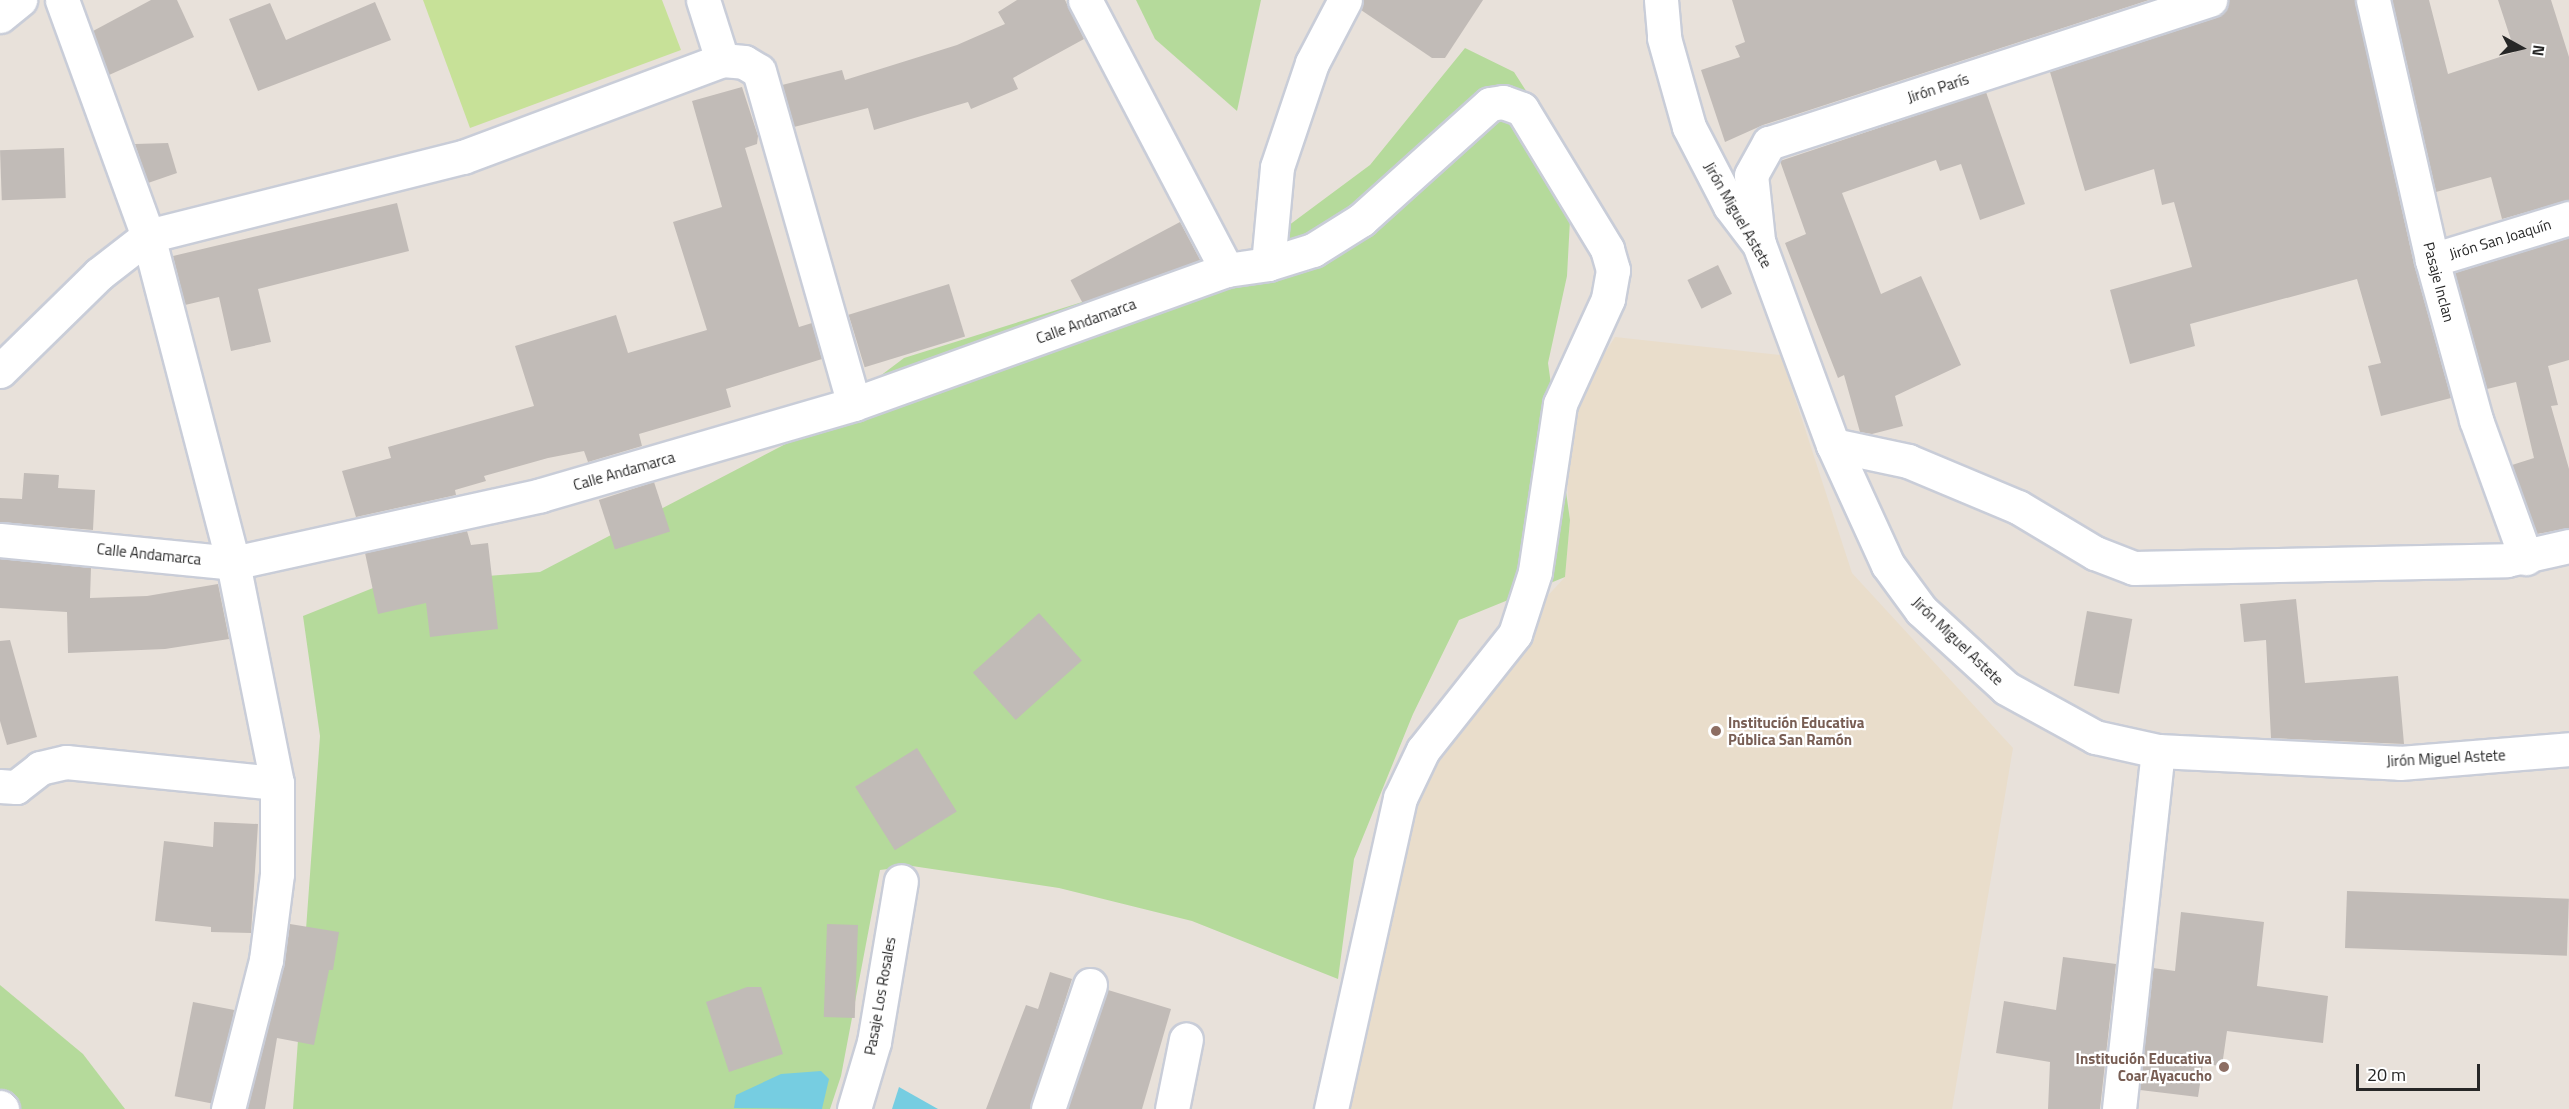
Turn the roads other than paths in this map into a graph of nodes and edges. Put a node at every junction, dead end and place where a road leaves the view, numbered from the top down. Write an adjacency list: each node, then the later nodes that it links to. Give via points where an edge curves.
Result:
1 (20, 0): 9 (street)
2 (62, 0): 12 (street)
3 (703, 0): 10 (street)
4 (1085, 0): 16 (street)
5 (1345, 0): 15 (street, via 1312,63 1276,167)
6 (1661, 0): 13 (street, Jirón Miguel Astete, via 1664,38 1689,127 1730,206)
7 (2210, 0): 13 (street, Jirón París, via 1769,143 1750,175)
8 (2373, 0): 14 (street, Pasaje Inclan)
9 (0, 16)
10 (722, 60): 12 (street, via 463,157); 18 (street, via 744,62 759,71)
11 (2569, 218): 14 (street, Jirón San Joaquín)
12 (148, 236): 17 (street, via 99,274); 23 (street)
13 (1759, 244): 19 (street, Jirón Miguel Astete)
14 (2432, 260): 22 (street, Pasaje Inclan, via 2476,420)
15 (1268, 264): 16 (street); 35 (street, via 1313,250 1360,220 1490,104 1503,102 1522,109 1607,249 1613,270 1608,299 1560,404 1535,572 1515,633 1423,750 1401,798)
16 (1227, 270): 18 (street, Calle Andamarca)
17 (0, 371)
18 (854, 404): 23 (street, Calle Andamarca, via 541,495)
19 (1833, 445): 22 (street, via 1908,461 2018,507 2095,553 2134,568); 25 (street, Jirón Miguel Astete, via 1888,564 1921,610 2006,688 2095,737)
20 (0, 540): 23 (street, Calle Andamarca)
21 (2569, 546): 22 (street)
22 (2526, 558)
23 (233, 563): 26 (street)
24 (2569, 749): 25 (street, Jirón Miguel Astete, via 2400,763)
25 (2158, 751): 36 (street)
26 (277, 783): 27 (street, via 66,762 40,768 16,787); 31 (street, via 277,873 266,960)
27 (0, 786)
28 (901, 881): 32 (street, Pasaje Los Rosales, via 874,1042)
29 (1090, 985): 33 (street)
30 (1186, 1039): 34 (street)
31 (228, 1109)
32 (854, 1109)
33 (1048, 1109)
34 (1172, 1109)
35 (1331, 1109)
36 (2119, 1109)

